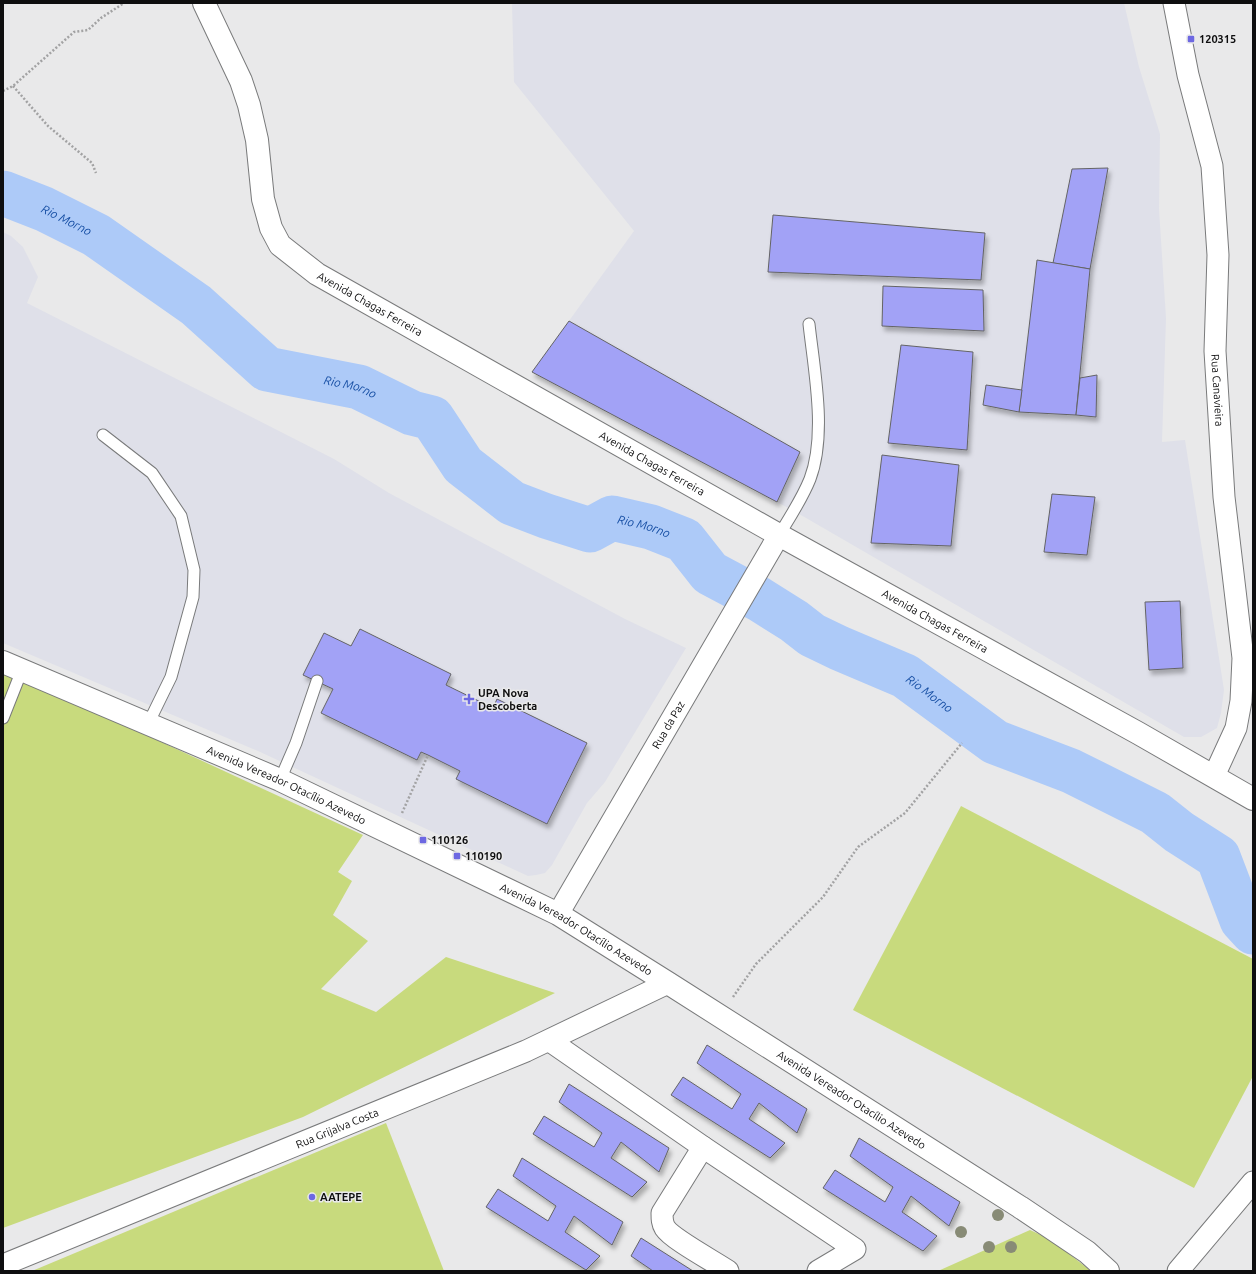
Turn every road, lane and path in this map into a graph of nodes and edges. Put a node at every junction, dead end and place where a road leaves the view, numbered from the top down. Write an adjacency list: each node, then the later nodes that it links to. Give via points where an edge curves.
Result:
1 (124, 3): 4 (path, via 100,18 88,30 74,32)
2 (204, 3): 9 (street, Avenida Chagas Ferreira, via 241,81 249,105 257,140 263,200 271,228 280,245 317,274)
3 (1174, 3): 16 (street, Rua Canavieira, via 1188,75 1212,166 1218,255 1215,351 1224,497 1243,658 1242,700 1236,728)
4 (13, 86): 5 (path); 6 (path, via 48,126 92,163)
5 (3, 91)
6 (96, 173)
7 (808, 324): 9 (lane, via 818,403 815,460 810,478)
8 (103, 435): 13 (lane, via 152,473 181,516 194,570 193,597 171,677)
9 (780, 535): 16 (street, Avenida Chagas Ferreira); 20 (street, Rua da Paz)
10 (12, 666): 12 (lane); 13 (street, Avenida Vereador Otacílio Azevedo)
11 (317, 681): 17 (lane, via 296,743)
12 (3, 718)
13 (148, 724): 17 (street, Avenida Vereador Otacílio Azevedo)
14 (962, 743): 22 (path, via 904,814 858,847 823,897 756,964)
15 (428, 755): 19 (path)
16 (1214, 776): 18 (street, Avenida Chagas Ferreira)
17 (280, 780): 19 (street, Avenida Vereador Otacílio Azevedo)
18 (1253, 799)
19 (392, 834): 20 (street, Avenida Vereador Otacílio Azevedo)
20 (558, 914): 21 (street, Avenida Vereador Otacílio Azevedo)
21 (668, 983): 22 (street, Avenida Vereador Otacílio Azevedo); 23 (street, Rua Grijalva Costa)
22 (721, 1016): 29 (street, Avenida Vereador Otacílio Azevedo, via 1020,1206 1087,1252)
23 (550, 1041): 24 (street); 26 (street, Rua Grijalva Costa)
24 (703, 1147): 27 (street, via 662,1213 662,1221 674,1236); 28 (street, via 855,1249)
25 (1253, 1182): 30 (street)
26 (3, 1265)
27 (728, 1271)
28 (818, 1271)
29 (1108, 1271)
30 (1178, 1271)

